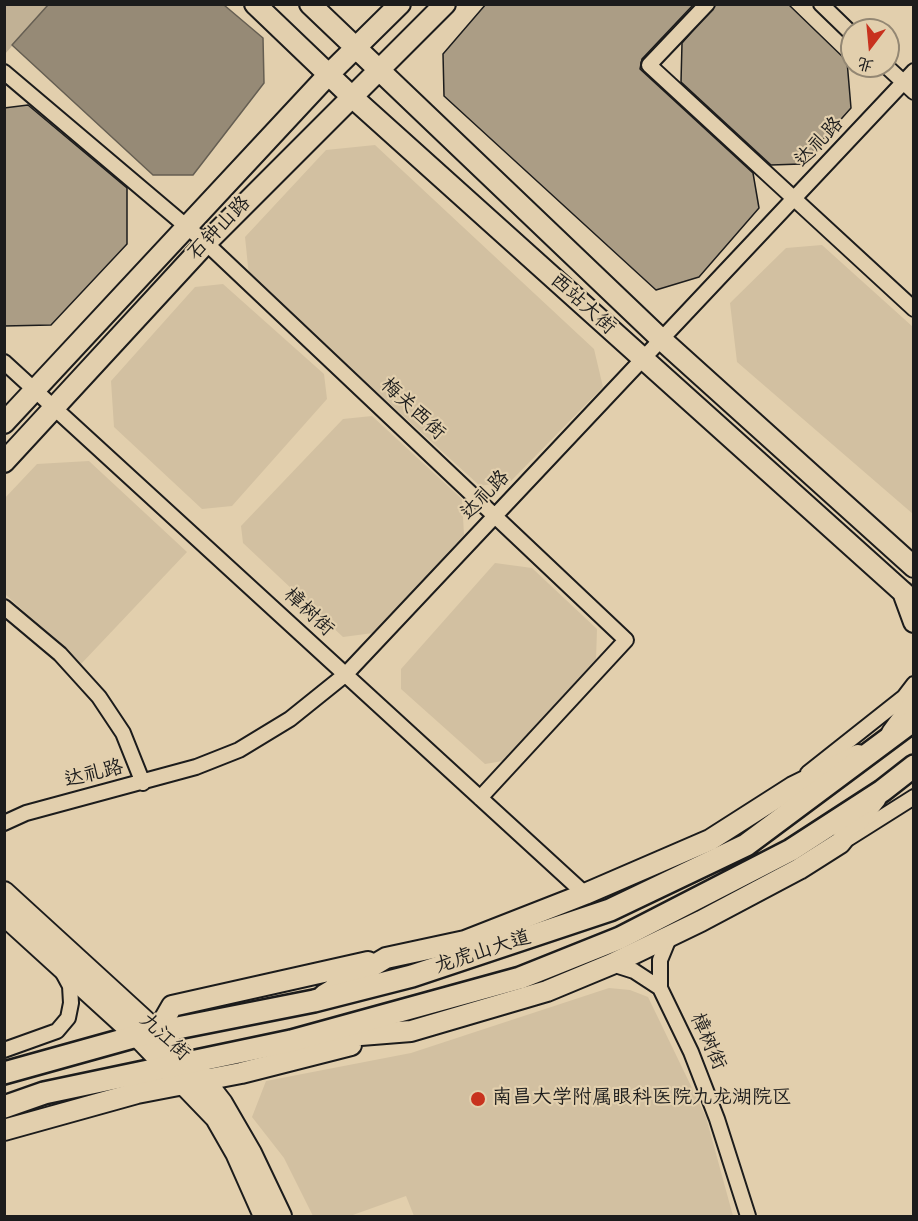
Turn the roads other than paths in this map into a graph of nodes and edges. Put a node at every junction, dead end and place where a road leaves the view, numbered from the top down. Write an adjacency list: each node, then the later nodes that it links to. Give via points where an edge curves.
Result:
1 (255, 4): 12 (main road, 西站大街)
2 (310, 4): 8 (main road, 西站大街)
3 (400, 4): 8 (main road, 石钟山路)
4 (445, 4): 9 (main road, 石钟山路)
5 (707, 4): 15 (street, via 649,65)
6 (821, 4): 7 (street)
7 (840, 22)
8 (357, 49): 9 (main road, 西站大街); 12 (main road, 石钟山路)
9 (377, 69): 14 (main road, 石钟山路); 19 (main road, 西站大街)
10 (914, 71): 13 (street, 达礼路)
11 (5, 72): 16 (street, 梅关西街)
12 (329, 74): 14 (main road, 西站大街); 16 (main road, 石钟山路)
13 (908, 87): 15 (street, 达礼路)
14 (351, 96): 17 (main road, 石钟山路); 20 (main road, 西站大街)
15 (794, 200): 18 (street); 19 (street, 达礼路)
16 (187, 226): 17 (street, 梅关西街); 22 (main road, 石钟山路)
17 (206, 243): 23 (main road, 石钟山路); 26 (street, 梅关西街)
18 (914, 309)
19 (662, 340): 20 (street, 达礼路); 27 (main road, 西站大街)
20 (643, 361): 26 (street, 达礼路); 28 (main road, 西站大街)
21 (4, 362): 22 (street, 樟树街)
22 (36, 390): 23 (street, 樟树街); 24 (main road, 石钟山路)
23 (55, 407): 25 (main road, 石钟山路); 31 (street, 樟树街)
24 (4, 423)
25 (4, 462)
26 (495, 514): 31 (street, 达礼路); 41 (street, 梅关西街, via 626,640)
27 (914, 565)
28 (908, 597): 30 (main road)
29 (4, 607): 37 (street, via 60,654 99,697 123,733)
30 (914, 622)
31 (346, 675): 37 (street, 达礼路, via 290,719 239,750); 41 (street, 樟树街)
32 (914, 684): 38 (street, via 904,697)
33 (914, 703): 35 (main road)
34 (914, 720): 35 (main road, 龙虎山大道)
35 (887, 740): 38 (main road); 52 (main road, 龙虎山大道, via 746,844 610,910 412,976)
36 (914, 766): 39 (main road, 龙虎山大道)
37 (143, 783): 42 (street, 达礼路, via 26,813)
38 (793, 787): 45 (main road, via 710,840)
39 (882, 791): 43 (main road); 55 (main road, 龙虎山大道, via 791,850 621,938 520,978)
40 (914, 797): 43 (street)
41 (480, 798): 45 (street, 樟树街)
42 (4, 823)
43 (840, 843): 47 (main road)
44 (4, 892): 54 (main road, 九江街)
45 (585, 894): 48 (main road, via 465,940)
46 (4, 915): 49 (main road, 九江街)
47 (669, 938): 50 (main road); 51 (street, via 660,960)
48 (386, 958): 52 (main road); 54 (main road, via 172,1006)
49 (57, 963): 54 (main road, 九江街); 56 (street, via 70,986 68,1018 57,1031)
50 (612, 964): 51 (street, via 634,971); 53 (main road, via 547,991)
51 (660, 988): 70 (street, 樟树街, via 713,1108)
52 (314, 1001): 54 (main road, 龙虎山大道)
53 (411, 1030): 55 (main road); 62 (main road)
54 (147, 1034): 57 (main road, 龙虎山大道); 58 (main road, 九江街); 60 (main road, 九江街)
55 (291, 1041): 58 (main road, 龙虎山大道)
56 (4, 1050)
57 (53, 1059): 59 (main road); 61 (main road, 龙虎山大道)
58 (191, 1063): 60 (main road, 龙虎山大道); 62 (main road, 九江街)
59 (4, 1064)
60 (168, 1069): 63 (main road, 九江街); 64 (main road, 龙虎山大道)
61 (4, 1073)
62 (205, 1080): 63 (main road); 69 (main road, 九江街, via 251,1153)
63 (184, 1084): 67 (main road); 68 (main road, 九江街, via 216,1118)
64 (44, 1093): 65 (main road, 龙虎山大道); 66 (main road)
65 (4, 1107)
66 (4, 1115)
67 (4, 1130)
68 (264, 1216)
69 (281, 1216)
70 (748, 1216)

